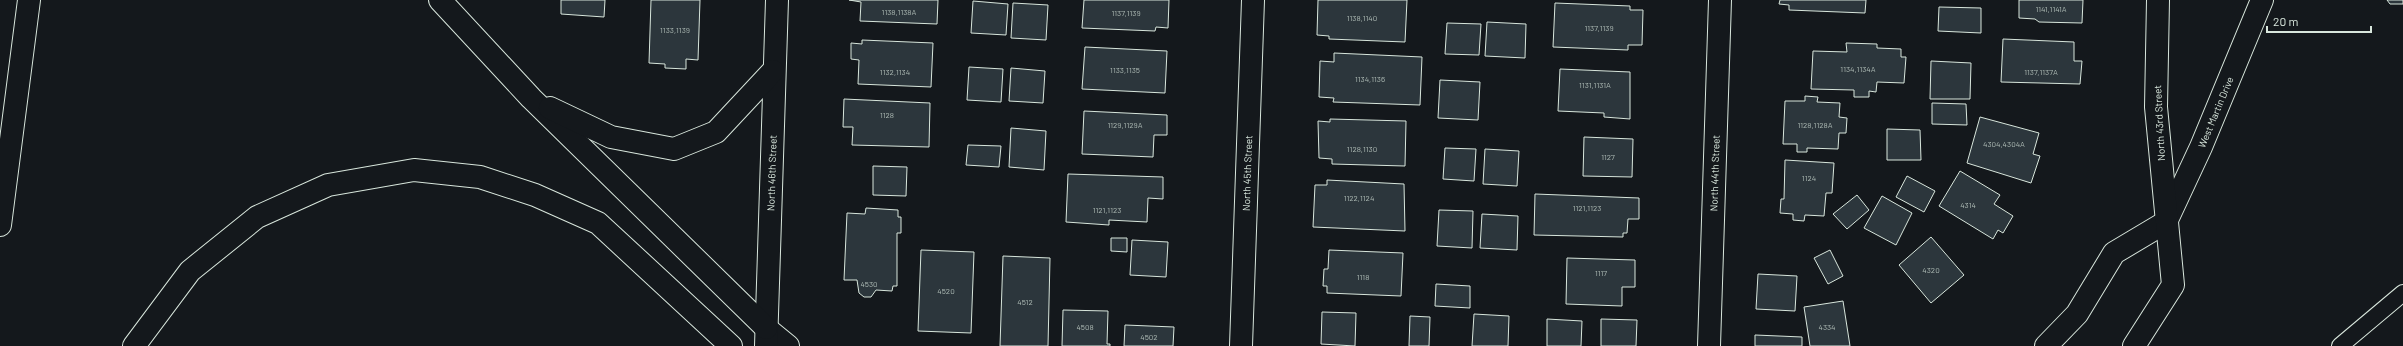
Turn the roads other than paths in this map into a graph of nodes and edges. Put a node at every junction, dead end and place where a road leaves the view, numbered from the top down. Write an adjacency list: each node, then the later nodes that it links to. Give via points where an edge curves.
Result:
1 (29, 0): 11 (main road)
2 (440, 0): 9 (main road)
3 (777, 0): 8 (main road, North 46th Street)
4 (1253, 0): 17 (main road, North 45th Street)
5 (1720, 0): 18 (main road, North 44th Street)
6 (2158, 0): 10 (main road, North 43rd Street, via 2156,107)
7 (2262, 0): 10 (main road, West Martin Drive, via 2201,147)
8 (773, 71): 9 (main road, via 716,132 674,149 611,137); 13 (main road, North 46th Street)
9 (531, 98): 13 (main road)
10 (2166, 222): 19 (main road, via 2114,253 2077,314); 20 (main road, via 2173,285)
11 (0, 225)
12 (2403, 293): 21 (lane)
13 (766, 337): 16 (main road)
14 (134, 346): 15 (main road, via 190,271 257,217 328,185 414,170 480,177 535,195 598,223)
15 (731, 346)
16 (788, 346)
17 (1241, 346)
18 (1709, 346)
19 (2046, 346)
20 (2134, 346)
21 (2340, 346)

